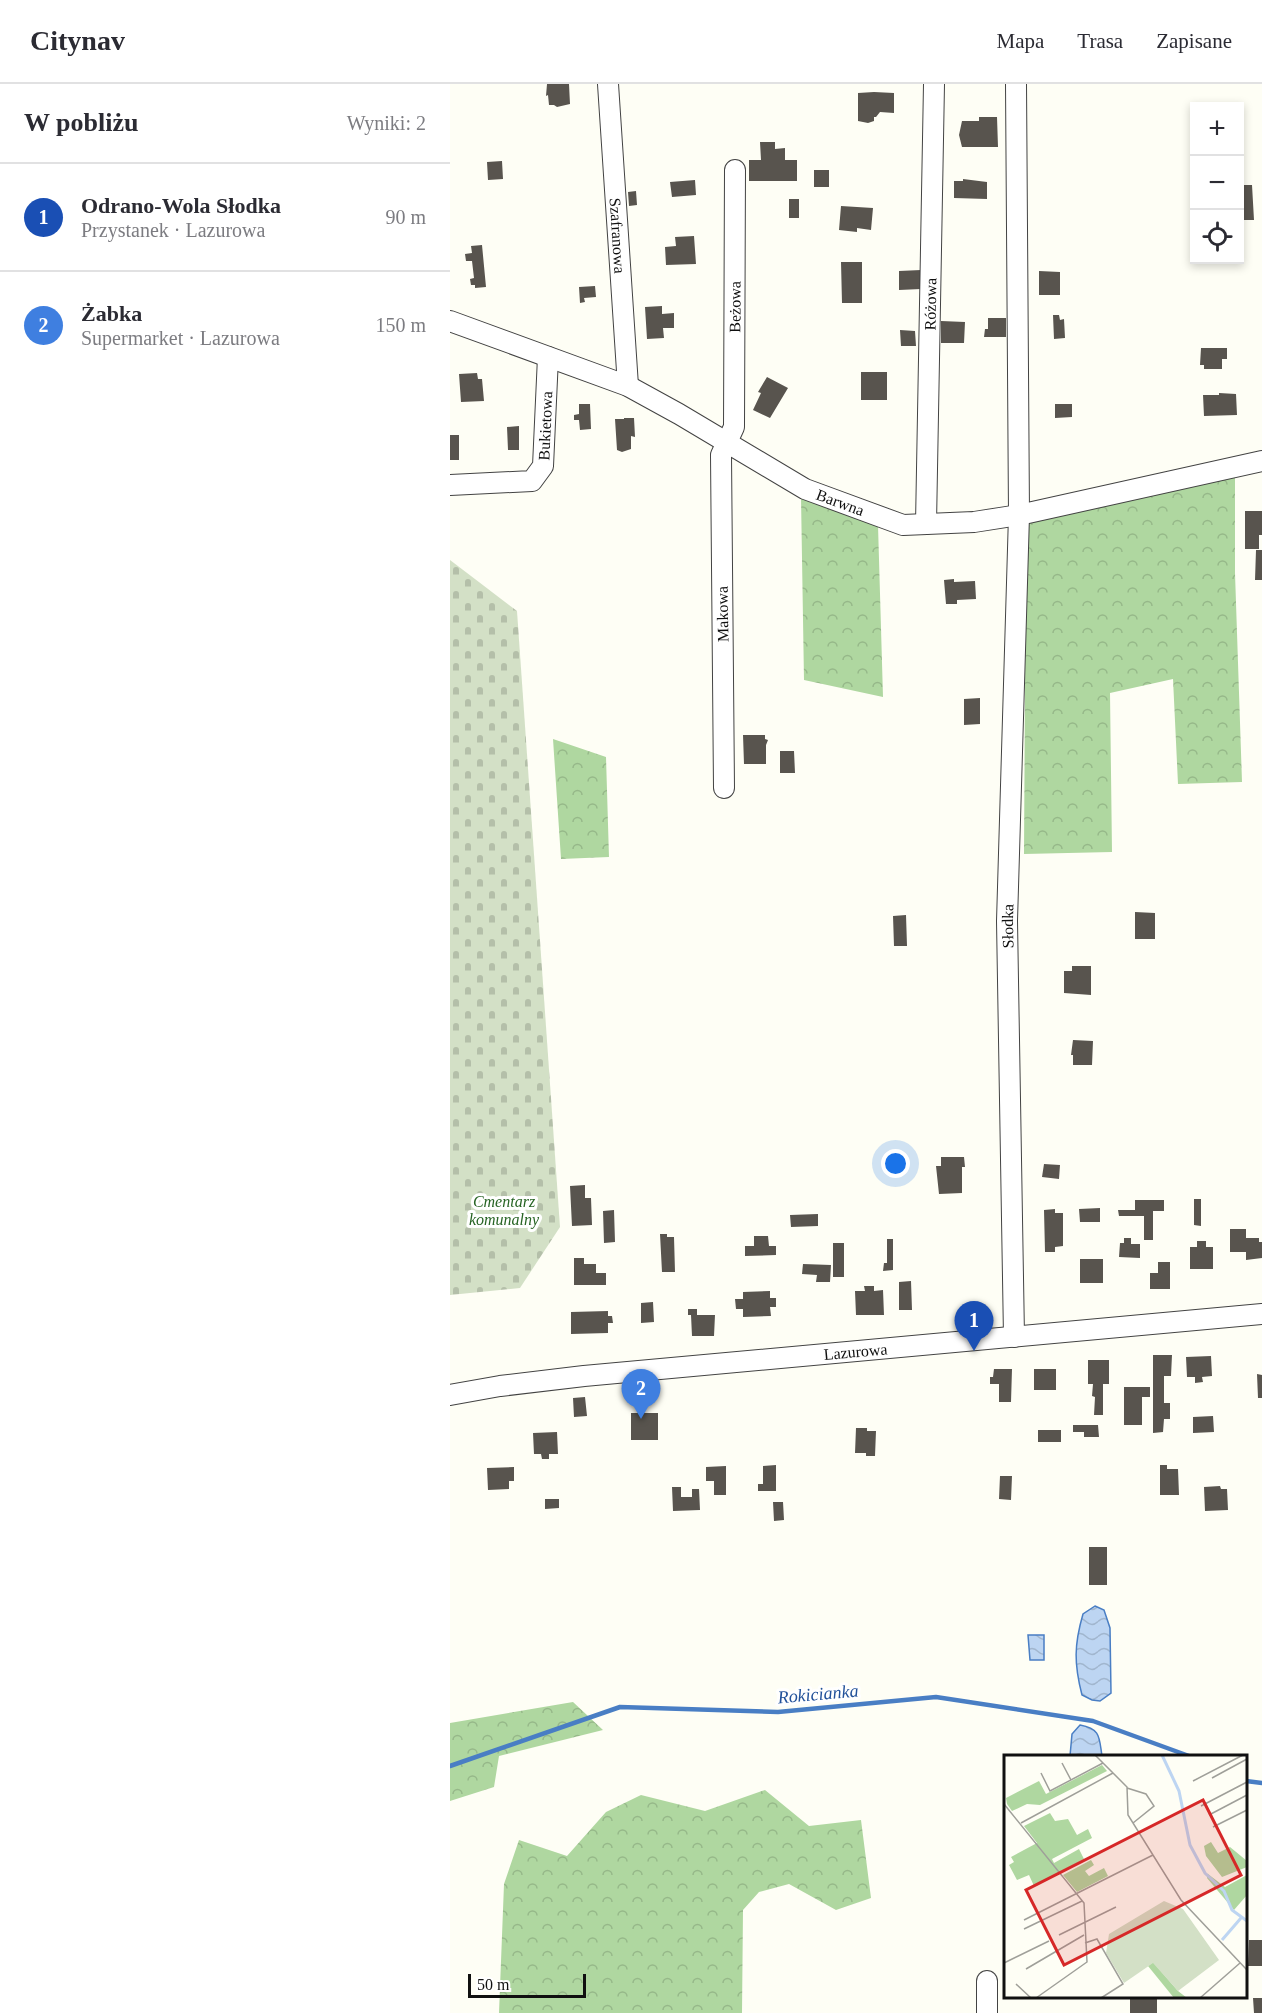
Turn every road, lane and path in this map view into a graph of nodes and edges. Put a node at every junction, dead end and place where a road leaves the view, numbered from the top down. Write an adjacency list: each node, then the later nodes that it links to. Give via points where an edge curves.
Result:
1 (608, 84): 7 (street, Szafranowa)
2 (933, 84): 12 (street, Różowa)
3 (1016, 84): 11 (street, Słodka)
4 (735, 170): 8 (street, Beżowa, via 734,426)
5 (450, 321): 6 (street, Barwna)
6 (548, 357): 7 (street, Barwna); 10 (street, Bukietowa, via 543,466 532,481)
7 (628, 386): 8 (street, Barwna)
8 (726, 442): 12 (street, Barwna, via 805,489 903,525); 13 (street, Makowa, via 721,455)
9 (1262, 462): 11 (street, Barwna)
10 (450, 485)
11 (1019, 515): 12 (street, Barwna); 15 (street, Słodka, via 1006,921)
12 (926, 524)
13 (724, 788)
14 (1262, 1314): 15 (street, Lazurowa)
15 (1014, 1337): 16 (street, Lazurowa, via 573,1377)
16 (450, 1395)
17 (987, 1981): 18 (street)
18 (987, 2013)

